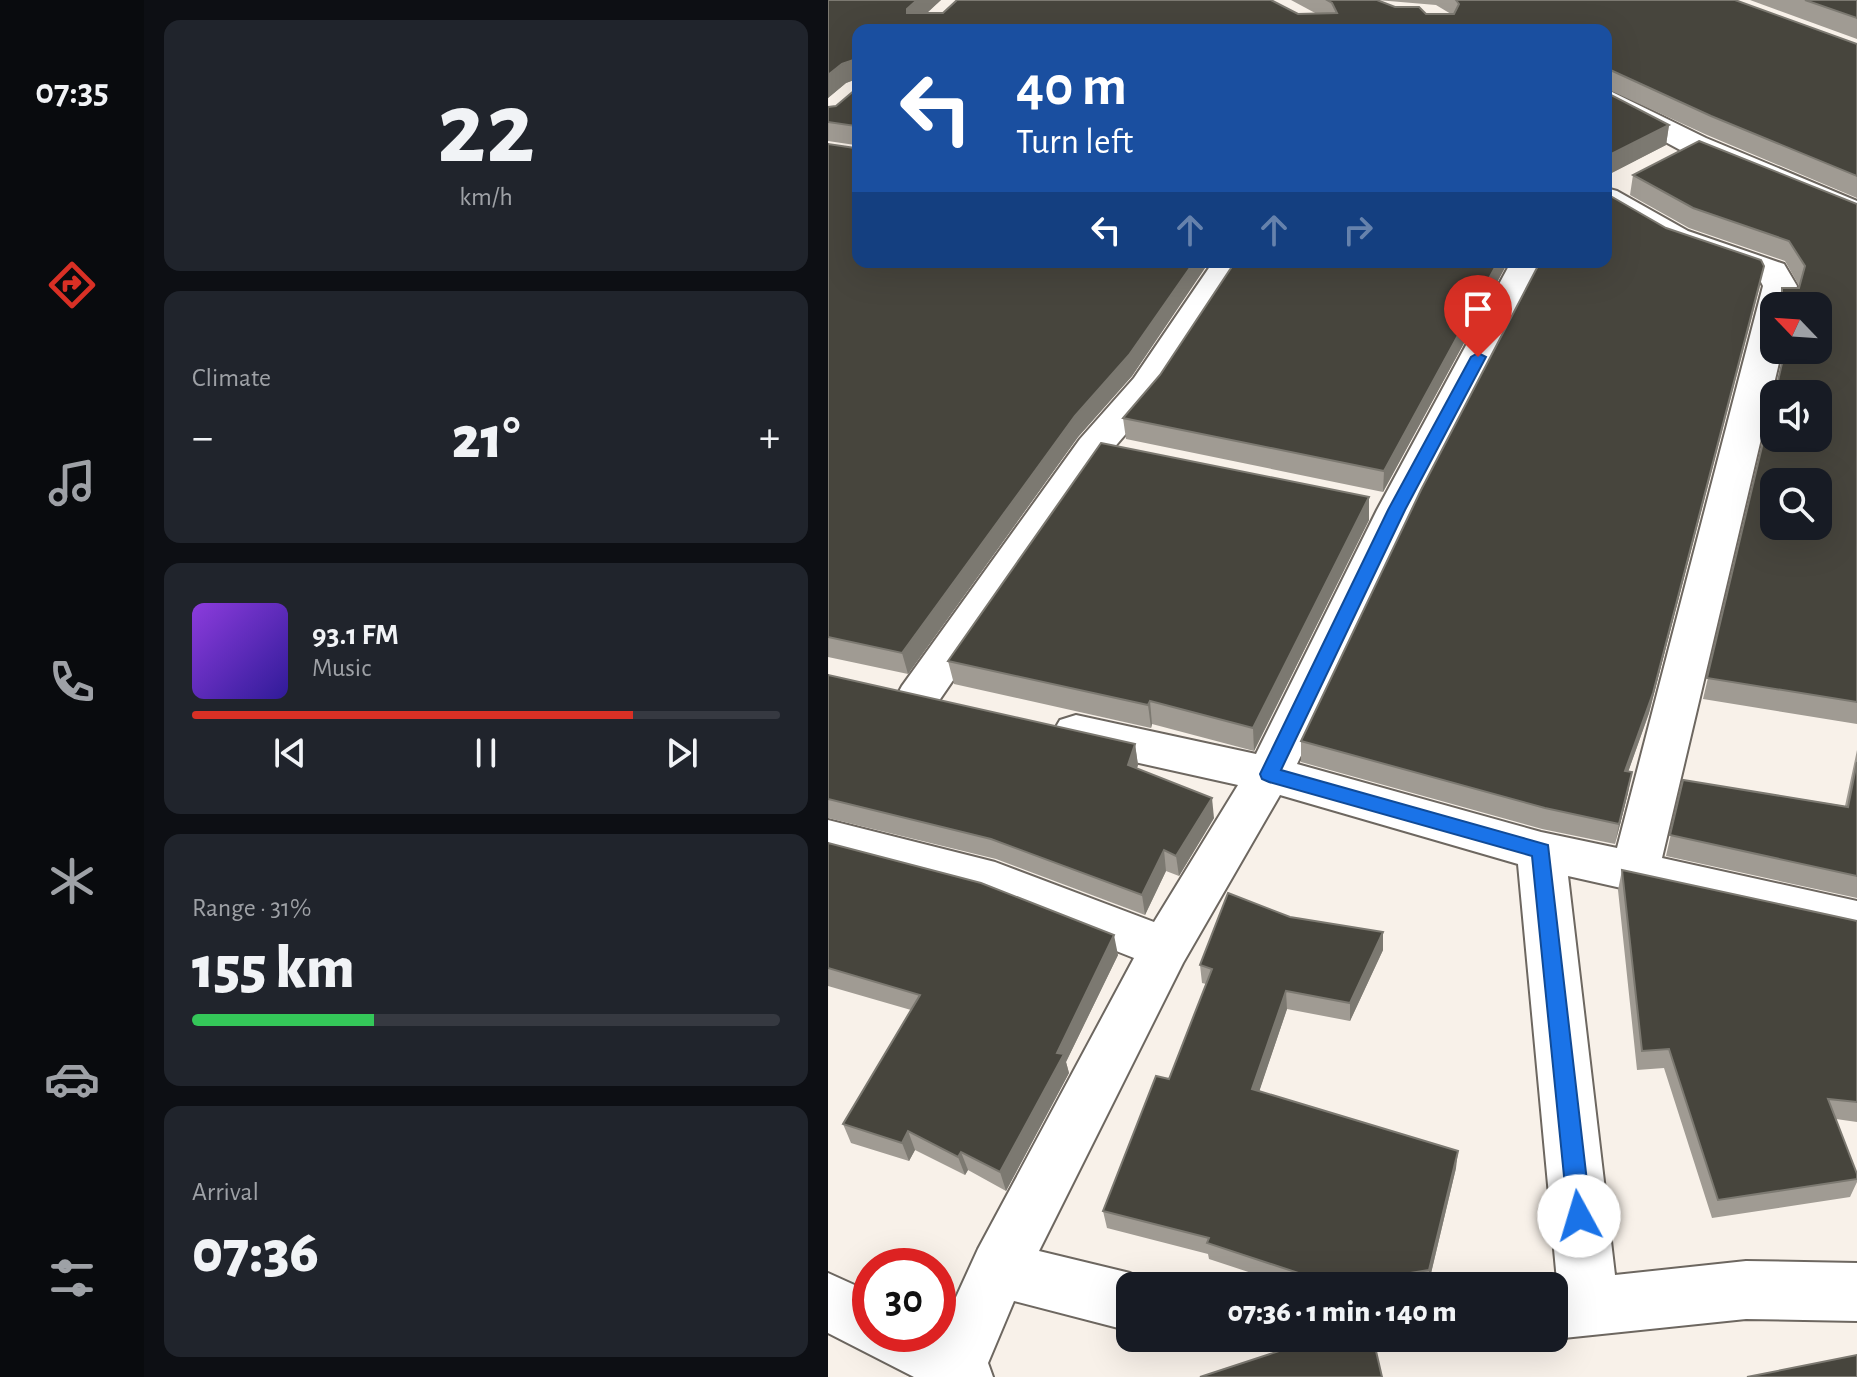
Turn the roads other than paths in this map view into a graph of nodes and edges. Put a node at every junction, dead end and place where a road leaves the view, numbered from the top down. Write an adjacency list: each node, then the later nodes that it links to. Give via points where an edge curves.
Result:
1 (1612, 102): 3 (street, via 1682,151)
2 (1614, 190): 6 (street, via 1676,238 1772,271)
3 (1857, 213)
4 (1226, 268): 8 (street, via 1147,386)
5 (1524, 268): 14 (street, via 1382,507)
6 (1778, 292)
7 (1760, 364): 17 (street)
8 (1093, 448): 9 (street); 11 (street)
9 (1133, 455)
10 (873, 686): 11 (street)
11 (918, 697): 12 (street)
12 (964, 707)
13 (1040, 724): 14 (street)
14 (1269, 774): 16 (street); 19 (street)
15 (828, 839): 19 (street, via 995,882)
16 (1541, 851): 17 (street); 24 (street)
17 (1635, 872): 18 (street)
18 (1857, 921)
19 (1165, 948): 20 (street)
20 (999, 1269): 22 (street); 27 (street)
21 (1857, 1292): 24 (street, via 1746,1290)
22 (1116, 1298)
23 (828, 1302): 25 (street)
24 (1571, 1308)
25 (852, 1314)
26 (924, 1352): 27 (street)
27 (960, 1372)

